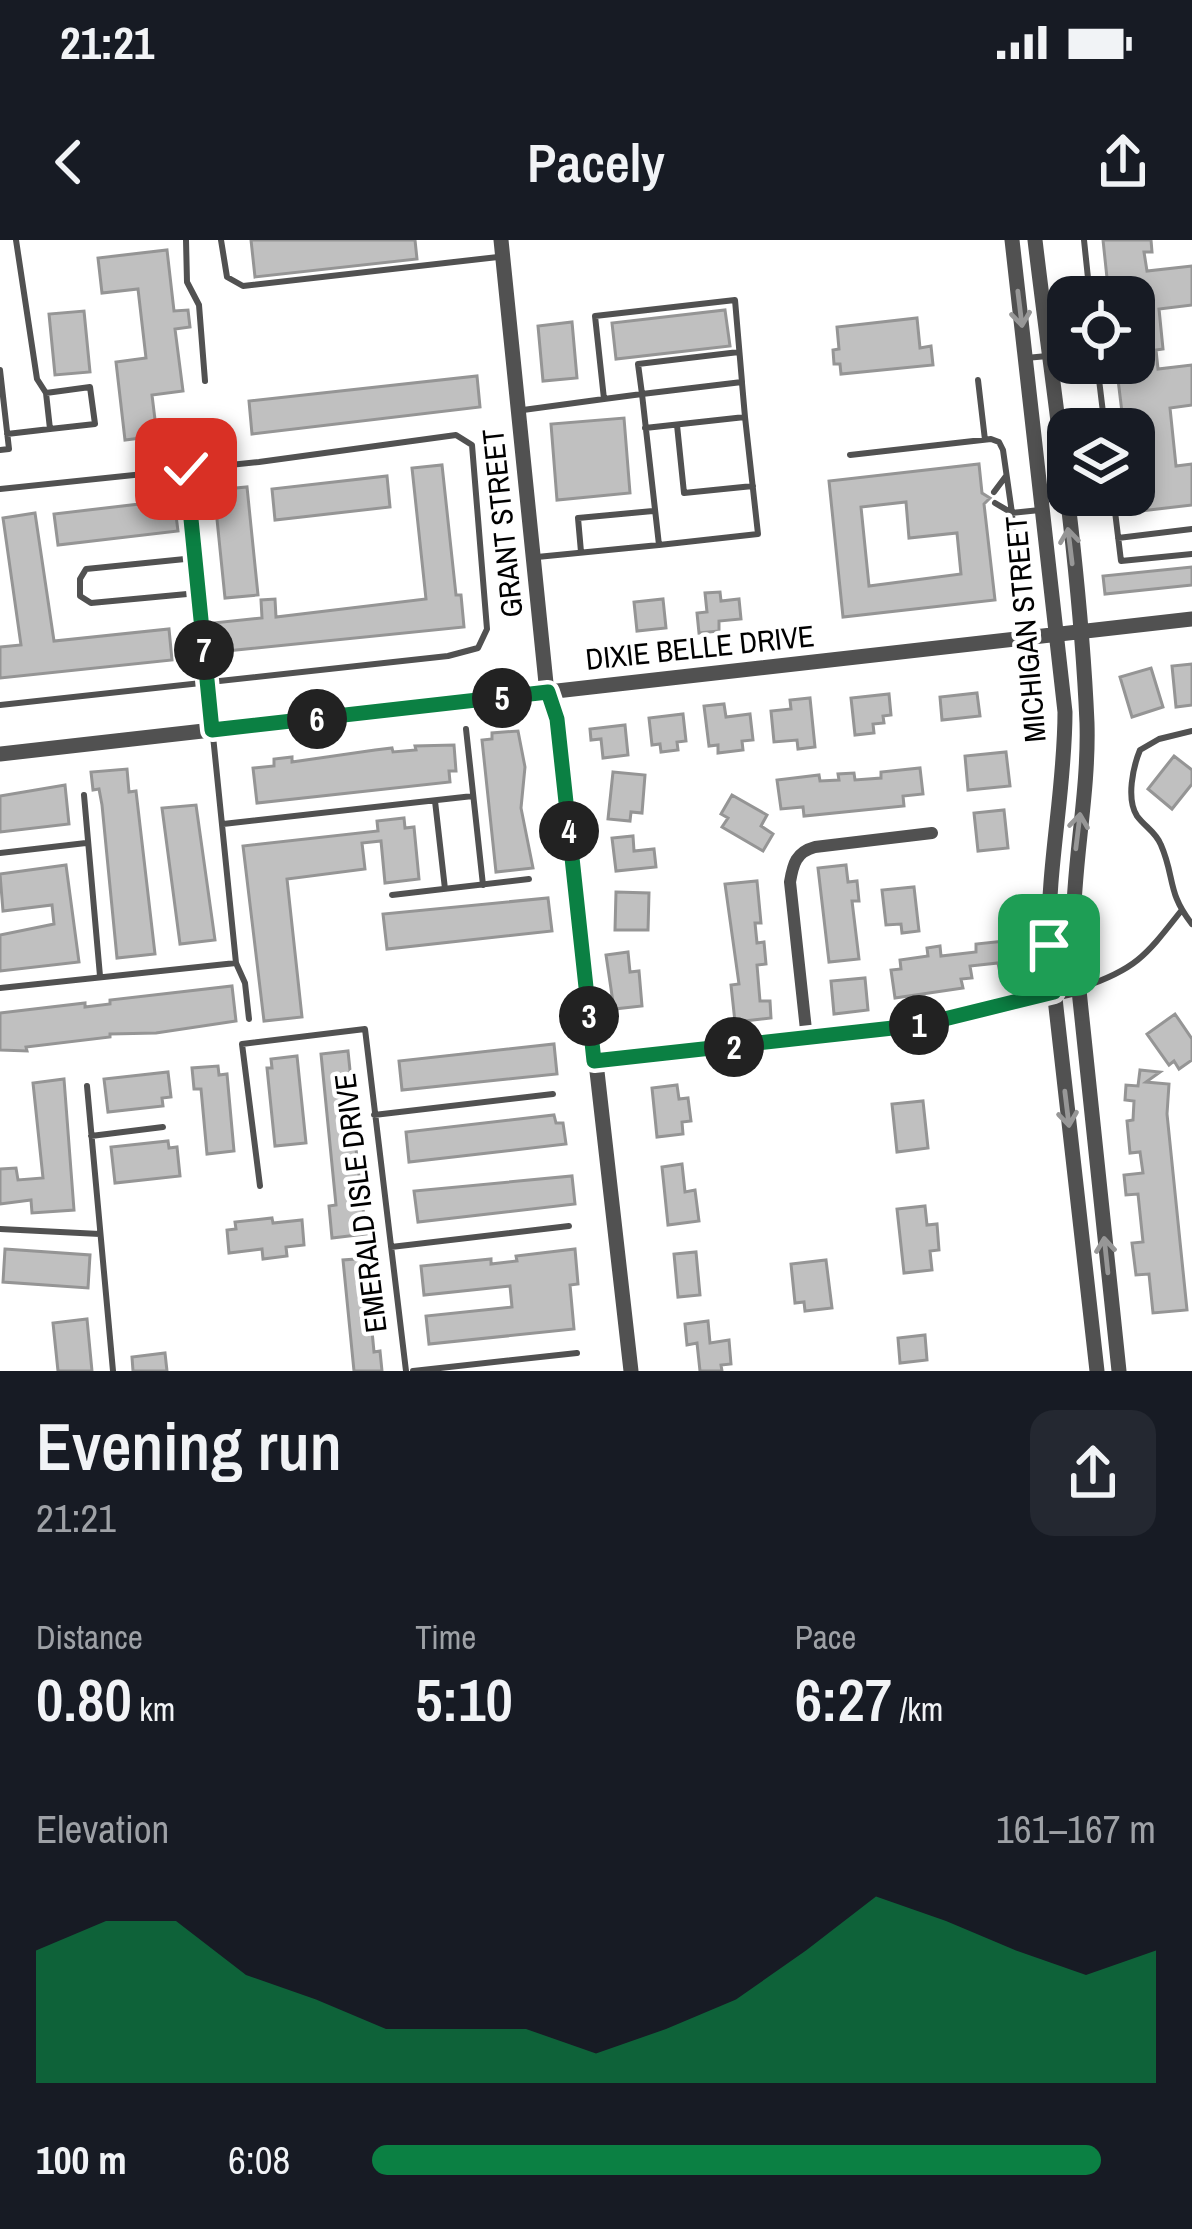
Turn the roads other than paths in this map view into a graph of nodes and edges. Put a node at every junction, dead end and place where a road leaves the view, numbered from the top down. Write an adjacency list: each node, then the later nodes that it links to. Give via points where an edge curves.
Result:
1 (16, 240): 18 (lane, via 37,379)
2 (186, 240): 15 (lane)
3 (221, 240): 7 (lane, via 227,277 243,286)
4 (1012, 240): 12 (street, MICHIGAN STREET, one-way to 12)
5 (1035, 240): 9 (street, MICHIGAN STREET)
6 (1084, 240): 8 (lane)
7 (501, 248): 21 (street, GRANT STREET)
8 (1088, 276)
9 (1047, 317)
10 (739, 352): 16 (lane); 19 (lane, via 638,364); 20 (lane, via 734,300 595,316)
11 (1047, 356): 12 (lane)
12 (1025, 358): 36 (street, MICHIGAN STREET)
13 (0, 370): 26 (lane)
14 (978, 380): 27 (lane)
15 (206, 381)
16 (742, 382): 19 (lane); 22 (lane)
17 (1056, 384): 50 (street, MICHIGAN STREET, one-way to 17)
18 (46, 393): 25 (lane); 25 (lane, via 90,387 95,424)
19 (642, 394): 20 (lane); 24 (lane)
20 (604, 399): 21 (lane)
21 (519, 411): 46 (street, GRANT STREET)
22 (745, 417): 23 (lane); 32 (lane)
23 (677, 425): 24 (lane); 32 (lane, via 684,493)
24 (646, 428): 37 (lane)
25 (50, 429): 26 (lane)
26 (7, 434): 28 (lane, via 9,449)
27 (985, 440): 29 (lane); 31 (lane, via 999,442)
28 (0, 450)
29 (850, 455)
30 (186, 469): 33 (lane); 47 (lane); 52 (lane, via 456,435 472,446 487,628 478,648)
31 (1006, 476): 34 (lane); 38 (lane)
32 (753, 485): 42 (lane, via 758,534)
33 (0, 489)
34 (994, 492)
35 (995, 503): 38 (lane)
36 (1043, 509): 38 (lane); 51 (street, MICHIGAN STREET)
37 (655, 511): 42 (lane); 44 (lane, via 578,518)
38 (1012, 513): 43 (lane)
39 (1115, 516): 41 (lane)
40 (1192, 529): 41 (lane)
41 (1118, 538): 45 (lane, via 1121,562)
42 (658, 544): 44 (lane)
43 (1014, 545)
44 (581, 552): 46 (lane)
45 (1192, 554)
46 (533, 557): 53 (street, GRANT STREET)
47 (195, 558): 48 (lane); 48 (lane, via 86,569 79,590 91,602)
48 (198, 593): 52 (lane)
49 (1192, 619): 50 (street, DIXIE BELLE DRIVE)
50 (1080, 632): 51 (street, DIXIE BELLE DRIVE); 75 (street, MICHIGAN STREET, one-way to 50, via 1073,877 1087,728)
51 (1058, 635): 53 (street, DIXIE BELLE DRIVE); 76 (street, MICHIGAN STREET, via 1065,733 1048,889)
52 (207, 682): 54 (lane); 56 (lane)
53 (548, 692): 56 (street, DIXIE BELLE DRIVE); 79 (street, GRANT STREET)
54 (0, 706)
55 (466, 729): 60 (lane)
56 (212, 730): 58 (street, DIXIE BELLE DRIVE); 62 (lane)
57 (1192, 731): 70 (lane, via 1140,750 1132,800 1162,847)
58 (0, 754)
59 (84, 795): 64 (lane)
60 (473, 796): 61 (lane); 67 (lane)
61 (434, 801): 62 (lane); 68 (lane)
62 (223, 824): 72 (lane)
63 (932, 833): 78 (street, via 815,847 793,863)
64 (86, 843): 65 (lane); 73 (lane)
65 (0, 853)
66 (529, 880): 67 (lane)
67 (483, 885): 68 (lane)
68 (445, 890): 69 (lane)
69 (392, 896)
70 (1181, 911): 71 (lane); 75 (lane, via 1136,964)
71 (1192, 924)
72 (236, 963): 73 (lane); 77 (lane)
73 (100, 976): 74 (lane)
74 (0, 988)
75 (1077, 989): 76 (street); 95 (street, MICHIGAN STREET, one-way to 75)
76 (1054, 992): 78 (street, via 920,1025); 94 (street, MICHIGAN STREET, one-way to 94)
77 (249, 1019)
78 (806, 1039): 79 (street)
79 (594, 1061): 93 (street, GRANT STREET)
80 (87, 1086): 84 (lane)
81 (553, 1094): 82 (lane)
82 (374, 1115): 85 (lane, EMERALD ISLE DRIVE, via 365,1029 242,1044); 89 (lane, EMERALD ISLE DRIVE)
83 (163, 1127): 84 (lane)
84 (91, 1136): 88 (lane)
85 (260, 1186)
86 (568, 1226): 89 (lane)
87 (0, 1229): 88 (lane)
88 (100, 1234): 91 (lane)
89 (391, 1247): 92 (lane, EMERALD ISLE DRIVE)
90 (577, 1353): 92 (lane)
91 (113, 1371)
92 (410, 1371)
93 (631, 1371)
94 (1097, 1371)
95 (1119, 1371)

